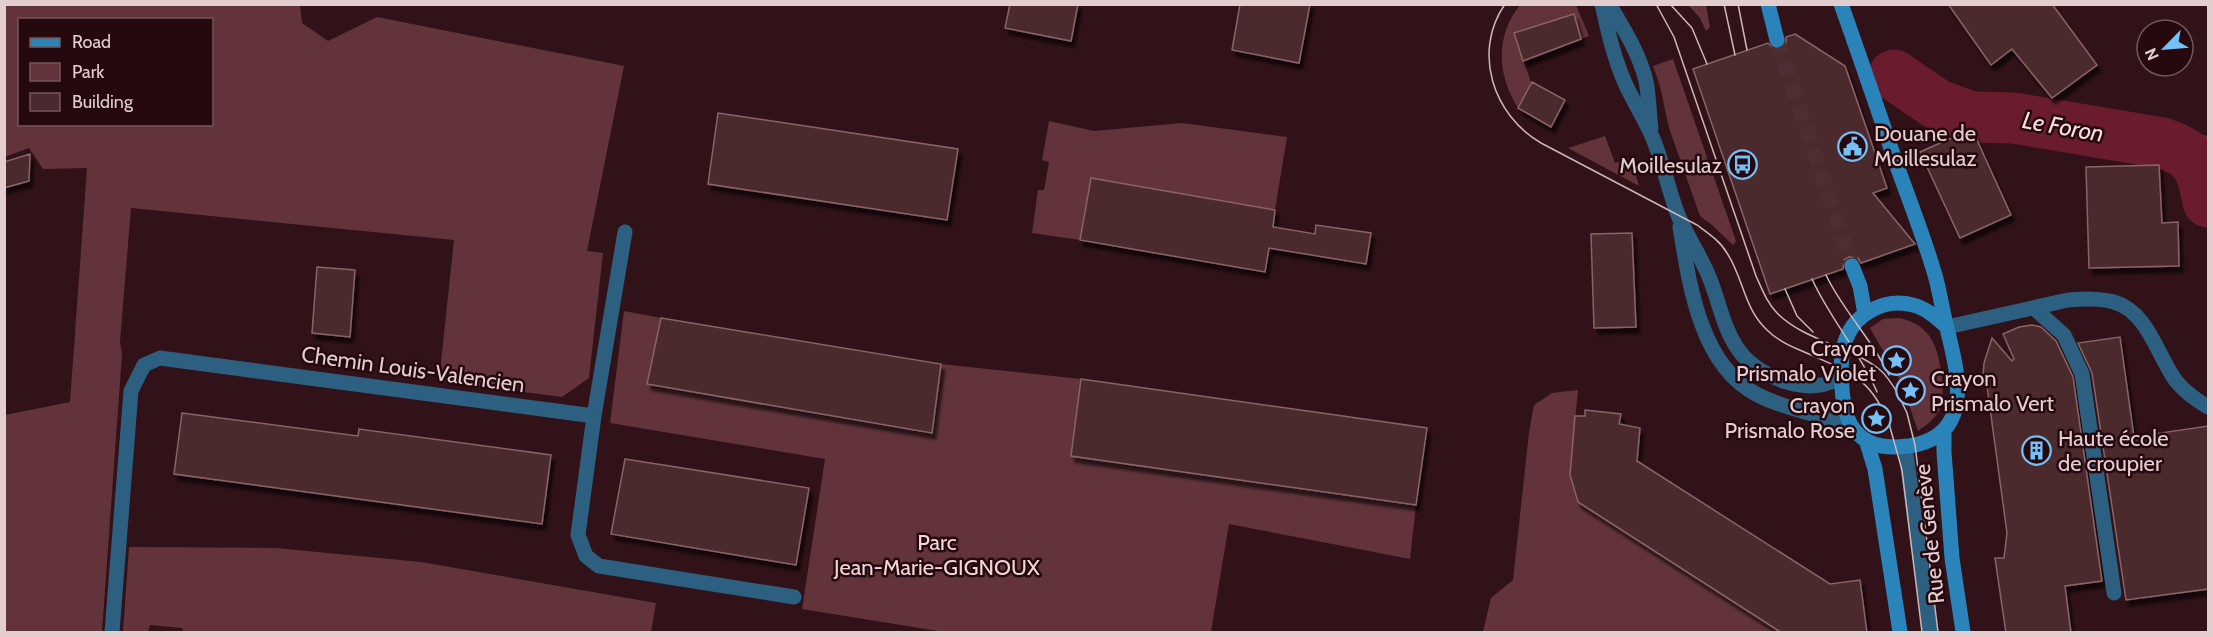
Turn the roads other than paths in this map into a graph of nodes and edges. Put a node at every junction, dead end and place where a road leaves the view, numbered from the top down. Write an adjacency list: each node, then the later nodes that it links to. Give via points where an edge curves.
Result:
1 (1602, 4): 6 (street, via 1619,68)
2 (1609, 4): 6 (street, via 1640,62)
3 (1768, 4): 5 (main road)
4 (1841, 4): 12 (main road, Rue de Genève, via 1934,272)
5 (1777, 40)
6 (1652, 137): 7 (street)
7 (1678, 216): 13 (street, via 1708,273 1728,333 1749,361 1779,381 1824,385); 16 (street, via 1699,318 1728,370 1764,398)
8 (625, 232): 15 (street)
9 (1852, 266): 11 (main road)
10 (2035, 309): 12 (street); 14 (street, via 2086,299 2115,302 2128,308 2145,326 2178,383); 20 (street, via 2064,335 2082,374)
11 (1865, 315): 12 (main road, Rue de Genève, via 1887,304 1913,305); 13 (main road, Rue de Genève, via 1846,338)
12 (1947, 327): 17 (main road, Rue de Genève, via 1957,396)
13 (1841, 376): 16 (main road, Rue de Genève, via 1842,398)
14 (2208, 407)
15 (594, 416): 21 (street, via 578,534 586,556 599,566); 22 (street, Chemin Louis-Valencien, via 160,358 144,365 131,391)
16 (1852, 427): 18 (main road, Rue de Genève)
17 (1944, 430): 19 (main road, Rue de Genève, via 1936,438); 25 (main road, Rue de Genève, via 1952,558)
18 (1866, 440): 19 (main road, Rue de Genève, via 1880,446); 23 (main road, Rue de Genève, via 1875,469)
19 (1905, 446): 24 (street)
20 (2114, 593)
21 (794, 597)
22 (112, 633)
23 (1900, 633)
24 (1930, 633)
25 (1963, 633)

